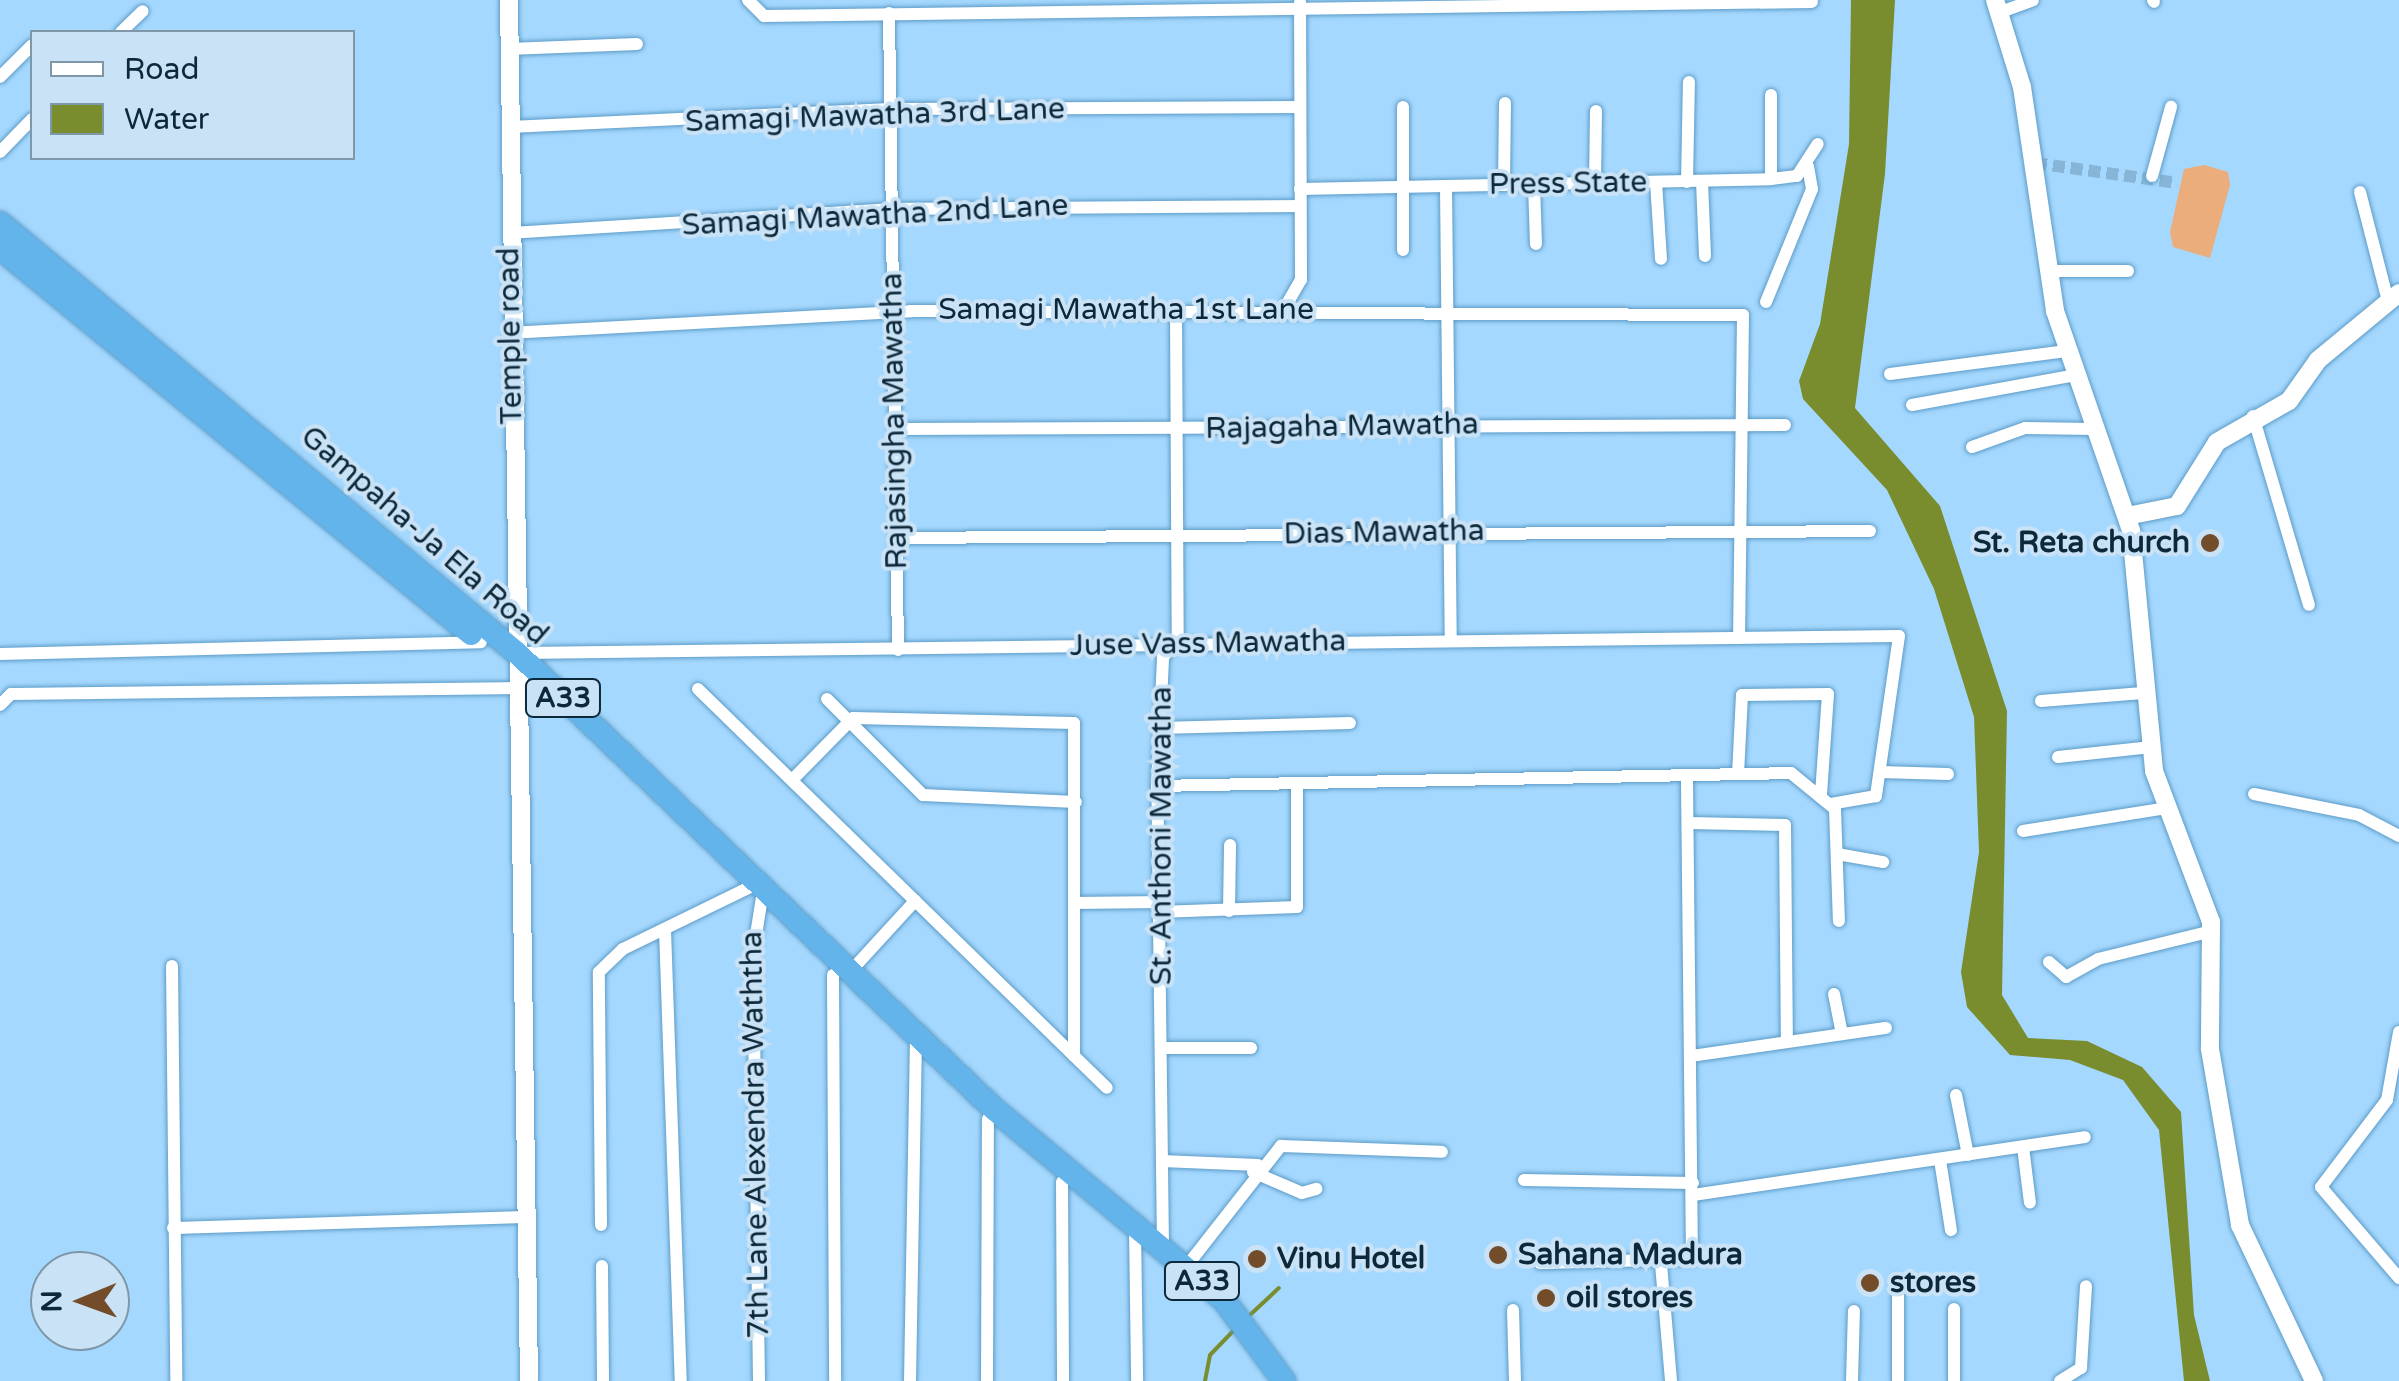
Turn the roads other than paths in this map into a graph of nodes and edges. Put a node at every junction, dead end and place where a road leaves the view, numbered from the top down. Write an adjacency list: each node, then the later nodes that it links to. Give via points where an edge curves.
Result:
1 (509, 0): 15 (street, Temple road)
2 (748, 0): 9 (street, via 754,15)
3 (2033, 0): 8 (street)
4 (1812, 2): 5 (street)
5 (1300, 4): 7 (street); 20 (street)
6 (1032, 6): 7 (street); 11 (street)
7 (1107, 6)
8 (1997, 6): 51 (street, via 2022,87)
9 (808, 7): 11 (street)
10 (143, 10): 12 (street)
11 (888, 13): 23 (street, Rajasingha Mawatha)
12 (122, 30)
13 (637, 44): 15 (street)
14 (30, 47): 16 (street)
15 (508, 48): 26 (street, Temple road)
16 (0, 77)
17 (1689, 82): 32 (street)
18 (1770, 94): 31 (street)
19 (1505, 103): 36 (street)
20 (1300, 107): 23 (street, Samagi Mawatha 3rd Lane); 39 (street)
21 (1403, 107): 38 (street)
22 (2171, 107): 30 (street)
23 (886, 110): 26 (street, Samagi Mawatha 3rd Lane); 42 (street, Rajasingha Mawatha)
24 (1596, 111): 34 (street)
25 (30, 121): 28 (street)
26 (510, 127): 44 (street, Temple road)
27 (1818, 144): 29 (street)
28 (0, 152)
29 (1808, 166): 31 (street, Press State); 53 (street, via 1812,189)
30 (2152, 176)
31 (1771, 179): 32 (street, Press State)
32 (1694, 181): 33 (street, Press State); 48 (street)
33 (1656, 182): 34 (street, Press State); 49 (street)
34 (1595, 183): 35 (street, Press State)
35 (1534, 184): 36 (street, Press State); 45 (street)
36 (1504, 185): 37 (street, Press State)
37 (1446, 187): 38 (street, Press State); 57 (street)
38 (1406, 188): 39 (street, Press State); 47 (street)
39 (1300, 189): 41 (street)
40 (2360, 192): 52 (street)
41 (1299, 206): 42 (street, Samagi Mawatha 2nd Lane); 54 (street, via 1301,280)
42 (888, 209): 44 (street, Samagi Mawatha 2nd Lane); 55 (street, Rajasingha Mawatha)
43 (0, 223): 84 (highway, Gampaha-Ja Ela Road / A33)
44 (510, 233): 58 (street, Temple road)
45 (1536, 244)
46 (0, 248): 79 (highway, Gampaha-Ja Ela Road / A33)
47 (1403, 250)
48 (1706, 256)
49 (1660, 259)
50 (2128, 271): 51 (street)
51 (2048, 272): 59 (street)
52 (2393, 295): 63 (street, via 2318,360 2289,401)
53 (1766, 302)
54 (1284, 309): 56 (street, Samagi Mawatha 1st Lane); 57 (street, Samagi Mawatha 1st Lane)
55 (896, 312): 56 (street, Samagi Mawatha 1st Lane); 58 (street, Samagi Mawatha 1st Lane); 67 (street, Rajasingha Mawatha)
56 (1176, 312): 69 (street, St. Anthoni Mawatha)
57 (1450, 315): 65 (street); 66 (street, Samagi Mawatha 1st Lane, via 1743,315)
58 (510, 334): 84 (street, Temple road)
59 (2067, 351): 60 (street); 61 (street)
60 (1890, 374)
61 (2075, 375): 62 (street); 68 (street)
62 (1912, 405)
63 (2253, 416): 71 (street, via 2217,442 2177,506); 77 (street)
64 (1785, 424): 66 (street, Rajagaha Mawatha)
65 (1450, 425): 66 (street, Rajagaha Mawatha); 69 (street, Rajagaha Mawatha); 73 (street)
66 (1740, 425): 72 (street)
67 (899, 429): 69 (street, Rajagaha Mawatha); 75 (street, Rajasingha Mawatha)
68 (2094, 429): 70 (street, via 2025,428); 71 (street)
69 (1179, 431): 76 (street, St. Anthoni Mawatha)
70 (1972, 447)
71 (2127, 516): 86 (street)
72 (1740, 530): 73 (street, Dias Mawatha); 74 (street, Dias Mawatha); 78 (street)
73 (1453, 531): 76 (street, Dias Mawatha); 81 (street)
74 (1870, 531)
75 (898, 538): 76 (street, Dias Mawatha); 82 (street, Rajasingha Mawatha)
76 (1176, 538): 80 (street, St. Anthoni Mawatha)
77 (2309, 605)
78 (1739, 638): 81 (street, Juse Vass Mawatha); 95 (street, Juse Vass Mawatha, via 1899,636)
79 (482, 642): 83 (street); 84 (highway, Gampaha-Ja Ela Road / A33)
80 (1178, 642): 81 (street, Juse Vass Mawatha); 82 (street, Juse Vass Mawatha); 92 (street, St. Anthoni Mawatha, via 1163,657)
81 (1451, 642)
82 (898, 650): 84 (street, Juse Vass Mawatha)
83 (0, 654)
84 (518, 671): 89 (street, Juse Vass Mawatha, via 11,694); 112 (highway, Gampaha-Ja Ela Road / A33); 151 (street, Temple road)
85 (698, 689): 99 (street)
86 (2143, 694): 88 (street); 93 (street)
87 (827, 700): 90 (street)
88 (2041, 702)
89 (0, 705)
90 (846, 720): 99 (street); 104 (street, via 934,799); 104 (street, via 1074,723)
91 (1350, 722): 92 (street)
92 (1160, 728): 101 (street, St. Anthoni Mawatha)
93 (2151, 747): 94 (street); 105 (street)
94 (2058, 757)
95 (1880, 772): 97 (street); 103 (street, via 1872,799)
96 (1738, 774): 98 (street); 103 (street, via 1791,773); 103 (street, via 1742,695 1828,694)
97 (1948, 774)
98 (1688, 776): 100 (street); 106 (street)
99 (792, 780): 113 (street)
100 (1297, 782): 101 (street); 116 (street, via 1297,907)
101 (1157, 786): 115 (street, St. Anthoni Mawatha)
102 (2254, 794): 108 (street, via 2359,816)
103 (1826, 800): 110 (street)
104 (1076, 802): 114 (street)
105 (2166, 808): 107 (street); 119 (street)
106 (1689, 823): 127 (street, via 1785,825); 132 (street)
107 (2023, 831)
108 (2399, 836)
109 (1230, 845): 116 (street)
110 (1837, 854): 111 (street); 117 (street)
111 (1883, 862)
112 (755, 892): 118 (street); 122 (highway, Gampaha-Ja Ela Road / A33); 171 (street, 7th Lane Alexendra Waththa)
113 (915, 901): 122 (street); 131 (street)
114 (1076, 903): 115 (street); 131 (street)
115 (1159, 907): 116 (street); 129 (street, St. Anthoni Mawatha)
116 (1229, 912)
117 (1839, 921)
118 (664, 930): 152 (street, via 599,972); 170 (street)
119 (2212, 931): 120 (street, via 2098,959 2066,977); 184 (street, via 2210,1049 2240,1225)
120 (2050, 962)
121 (172, 966): 153 (street)
122 (841, 974): 128 (highway, Gampaha-Ja Ela Road / A33); 172 (street)
123 (1834, 994): 126 (street)
124 (1886, 1028): 126 (street)
125 (2399, 1032): 135 (street)
126 (1842, 1034): 127 (street)
127 (1788, 1041): 132 (street)
128 (914, 1042): 137 (highway, Gampaha-Ja Ela Road / A33); 149 (highway, Gampaha-Ja Ela Road / A33); 173 (street)
129 (1162, 1048): 130 (street); 142 (street, St. Anthoni Mawatha)
130 (1251, 1048)
131 (1074, 1056): 133 (street)
132 (1691, 1056): 148 (street)
133 (1108, 1088)
134 (1956, 1095): 141 (street)
135 (2386, 1100): 136 (street); 161 (street, via 2321,1186)
136 (2399, 1113)
137 (988, 1119): 146 (highway, Gampaha-Ja Ela Road / A33); 174 (street)
138 (2085, 1136): 139 (street)
139 (2023, 1147): 141 (street); 150 (street)
140 (1442, 1152): 144 (street, via 1282,1146)
141 (1968, 1156): 143 (street)
142 (1162, 1160): 144 (street); 156 (street, St. Anthoni Mawatha)
143 (1940, 1160): 148 (street); 155 (street)
144 (1255, 1168): 147 (street, via 1302,1193); 160 (street)
145 (1524, 1180): 148 (street)
146 (1062, 1182): 149 (highway, Gampaha-Ja Ela Road / A33); 175 (street)
147 (1316, 1189)
148 (1693, 1189): 158 (street, via 1692,1259)
149 (1100, 1201): 154 (highway, Gampaha-Ja Ela Road / A33)
150 (2030, 1203)
151 (526, 1217): 153 (street); 168 (street, Temple road)
152 (602, 1225)
153 (173, 1228): 167 (street)
154 (1135, 1228): 156 (highway, Gampaha-Ja Ela Road / A33); 176 (street)
155 (1952, 1230)
156 (1163, 1249): 160 (highway, Gampaha-Ja Ela Road / A33)
157 (1540, 1263): 158 (street)
158 (1662, 1264): 179 (street)
159 (602, 1266): 169 (street)
160 (1186, 1267): 177 (highway, Gampaha-Ja Ela Road / A33, via 1239,1315)
161 (2399, 1278)
162 (1898, 1281): 181 (street)
163 (2086, 1286): 183 (street, via 2081,1368)
164 (1954, 1309): 182 (street)
165 (1514, 1310): 178 (street)
166 (1854, 1311): 180 (street)
167 (176, 1381)
168 (529, 1381)
169 (604, 1381)
170 (682, 1381)
171 (759, 1381)
172 (835, 1381)
173 (910, 1381)
174 (987, 1381)
175 (1062, 1381)
176 (1137, 1381)
177 (1284, 1381)
178 (1515, 1381)
179 (1670, 1381)
180 (1852, 1381)
181 (1898, 1381)
182 (1954, 1381)
183 (2060, 1381)
184 (2314, 1381)

